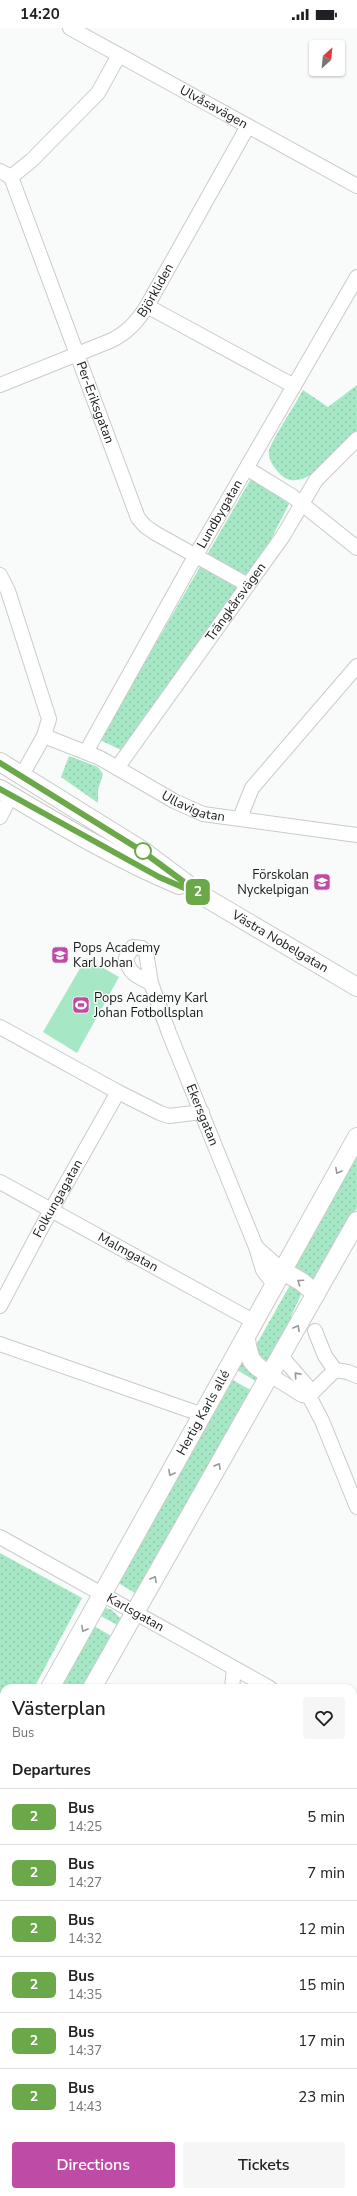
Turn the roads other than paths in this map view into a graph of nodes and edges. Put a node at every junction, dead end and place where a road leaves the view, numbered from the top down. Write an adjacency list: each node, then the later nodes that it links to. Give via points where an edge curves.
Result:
1 (70, 28): 2 (street, Ulvåsavägen)
2 (119, 55): 3 (street, Ulvåsavägen); 4 (street, via 98,93 32,160)
3 (248, 126): 5 (street, Ulvåsavägen); 7 (street, Björkliden)
4 (6, 174): 8 (street, Per-Eriksgatan)
5 (357, 186)
6 (357, 277): 10 (street, Lundbygatan)
7 (147, 306): 8 (street, Björkliden, via 123,335); 10 (street)
8 (77, 355): 9 (street, Björkliden); 15 (street, Per-Eriksgatan, via 138,518 155,533)
9 (0, 385)
10 (294, 386): 12 (street, Lundbygatan)
11 (357, 439): 13 (street, Trängkårsvägen, via 316,480)
12 (248, 469): 13 (street); 15 (street, Lundbygatan)
13 (302, 504): 14 (street); 17 (street, Trängkårsvägen)
14 (357, 548)
15 (196, 555): 17 (street, Per-Eriksgatan); 20 (street, Lundbygatan)
16 (0, 575): 19 (street, via 8,591 50,719)
17 (248, 585): 22 (street, Trängkårsvägen)
18 (357, 666): 26 (street, via 252,788)
19 (44, 736): 20 (street, Ullavigatan); 23 (street)
20 (86, 752): 22 (street, Ullavigatan)
21 (0, 762): 23 (main road, Västra Nobelgatan)
22 (117, 768): 26 (street, Ullavigatan, via 190,809 203,814)
23 (22, 775): 24 (main road); 28 (main road, Västra Nobelgatan, via 142,851)
24 (6, 792): 25 (street); 28 (main road, Västra Nobelgatan, via 159,877)
25 (0, 817)
26 (240, 818): 27 (street, Ullavigatan)
27 (357, 835)
28 (203, 896): 30 (main road, Västra Nobelgatan)
29 (150, 983): 33 (street, Ekersgatan)
30 (357, 987)
31 (0, 1027): 32 (street)
32 (118, 1092): 33 (street, via 169,1116); 36 (street, Folkungagatan)
33 (202, 1112): 38 (street, Ekersgatan, via 256,1247)
34 (357, 1137): 38 (main road, Hertig Karls allé, one-way to 38)
35 (0, 1182): 36 (street, Malmgatan)
36 (51, 1210): 40 (street, Folkungagatan); 41 (street, Malmgatan)
37 (357, 1221): 39 (main road)
38 (279, 1279): 39 (main road, one-way to 38, via 302,1282); 41 (main road, Hertig Karls allé)
39 (316, 1294): 45 (main road, one-way to 39)
40 (0, 1306)
41 (255, 1322): 43 (main road, Hertig Karls allé)
42 (315, 1331): 46 (street, via 325,1356)
43 (246, 1339): 47 (main road, via 248,1357 256,1368); 50 (main road, Hertig Karls allé)
44 (0, 1344): 50 (street)
45 (281, 1356): 47 (main road); 49 (street, one-way to 45, via 307,1386)
46 (335, 1370): 48 (street); 49 (street)
47 (270, 1376): 49 (street, via 302,1395); 54 (main road, one-way to 47)
48 (357, 1376)
49 (309, 1396): 51 (street, via 322,1421)
50 (203, 1415): 53 (main road, Hertig Karls allé, one-way to 53)
51 (357, 1507)
52 (0, 1537): 53 (street, Karlsgatan)
53 (103, 1594): 54 (street, Karlsgatan); 56 (main road, Hertig Karls allé, one-way to 56)
54 (135, 1613): 55 (street, Karlsgatan); 57 (main road)
55 (234, 1668): 58 (street); 59 (street, Karlsgatan)
56 (52, 1684)
57 (94, 1684)
58 (232, 1684)
59 (263, 1684)

